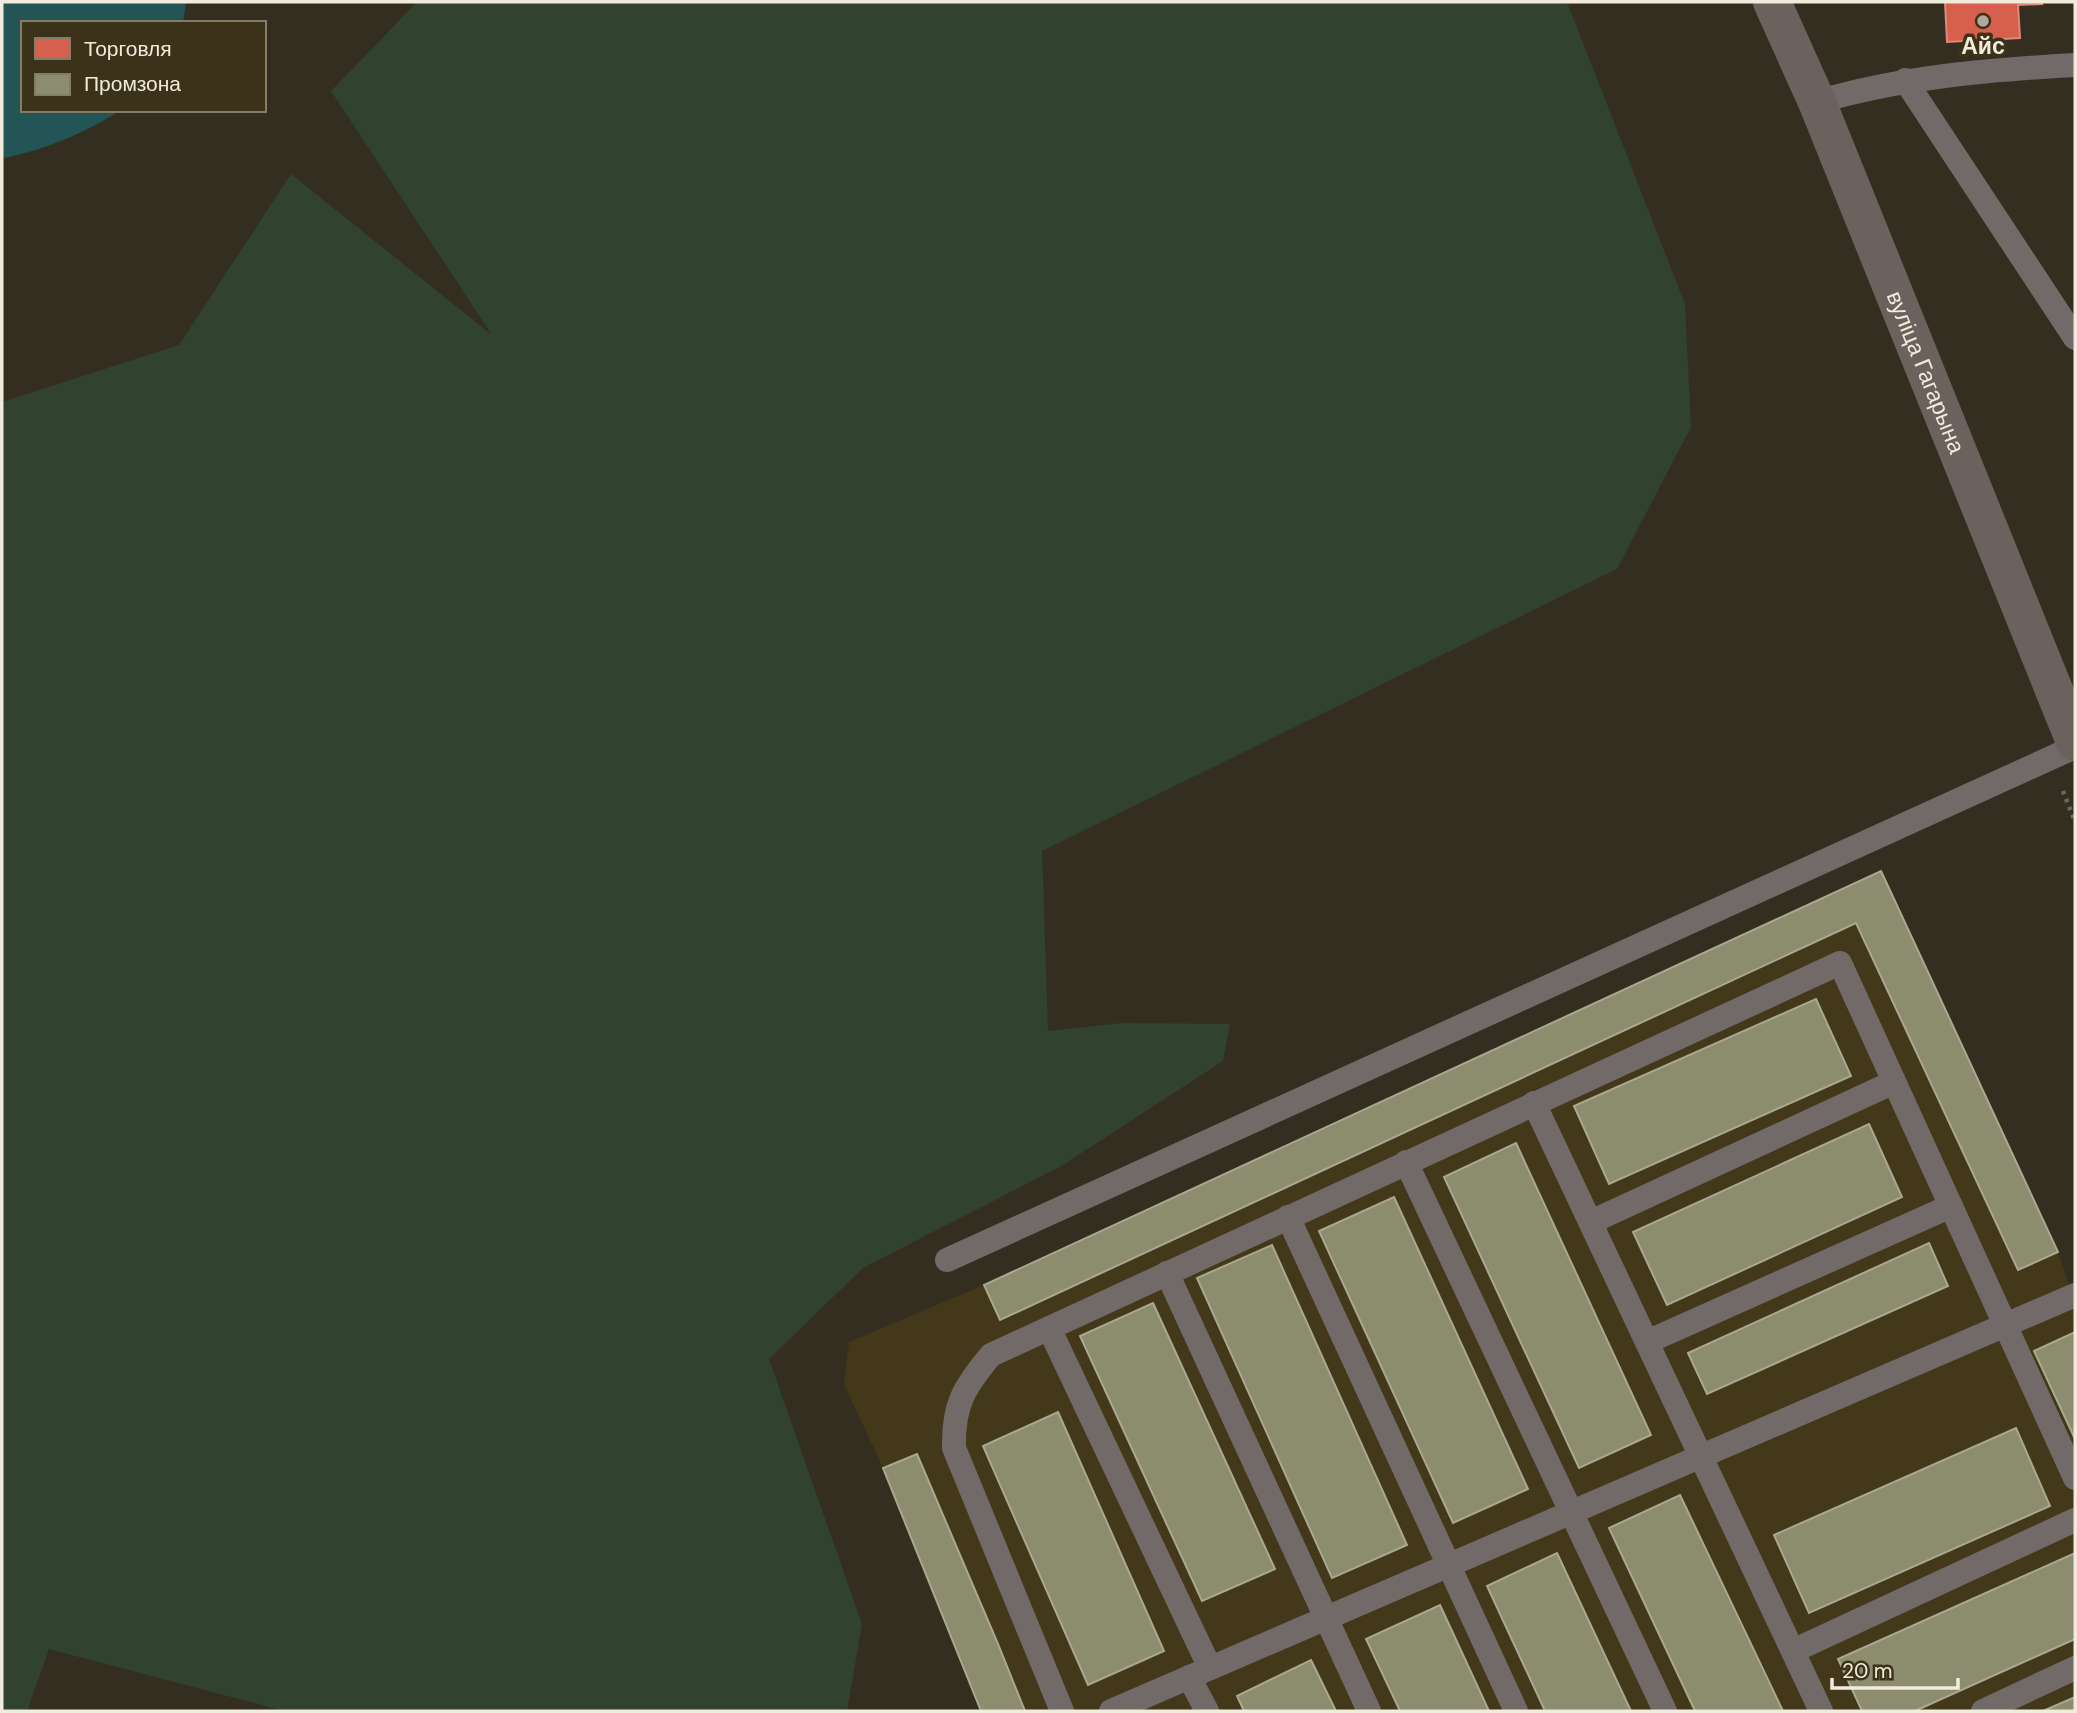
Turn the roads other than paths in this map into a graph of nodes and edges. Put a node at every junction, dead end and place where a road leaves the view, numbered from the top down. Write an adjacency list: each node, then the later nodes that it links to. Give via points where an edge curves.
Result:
1 (1772, 2): 4 (main road, вуліца Гагарына)
2 (2075, 65): 3 (lane)
3 (1905, 80): 4 (lane); 5 (lane)
4 (1817, 102): 6 (main road, вуліца Гагарына)
5 (2075, 338)
6 (2075, 744): 13 (lane)
7 (1894, 1082): 8 (lane, via 1840,963); 10 (lane); 12 (lane)
8 (1534, 1103): 9 (lane); 12 (lane)
9 (1406, 1162): 11 (lane); 21 (lane)
10 (1951, 1206): 16 (lane); 18 (lane)
11 (1288, 1217): 14 (lane); 23 (lane)
12 (1591, 1222): 18 (lane)
13 (947, 1259)
14 (1167, 1273): 17 (lane); 24 (lane)
15 (2075, 1295): 16 (lane)
16 (2005, 1325): 19 (lane); 20 (lane)
17 (1049, 1328): 27 (lane); 28 (lane, via 991,1355 967,1383 954,1416 954,1448)
18 (1647, 1342): 19 (lane)
19 (1701, 1456): 21 (lane); 25 (lane)
20 (2075, 1478)
21 (1569, 1513): 23 (lane); 33 (lane)
22 (2075, 1520): 25 (lane)
23 (1449, 1565): 24 (lane); 32 (lane)
24 (1324, 1619): 27 (lane); 31 (lane)
25 (1793, 1651): 34 (lane)
26 (2075, 1668): 35 (lane)
27 (1199, 1672): 29 (lane); 30 (lane)
28 (1062, 1711)
29 (1111, 1711)
30 (1207, 1711)
31 (1369, 1711)
32 (1517, 1711)
33 (1665, 1711)
34 (1822, 1711)
35 (1983, 1711)

